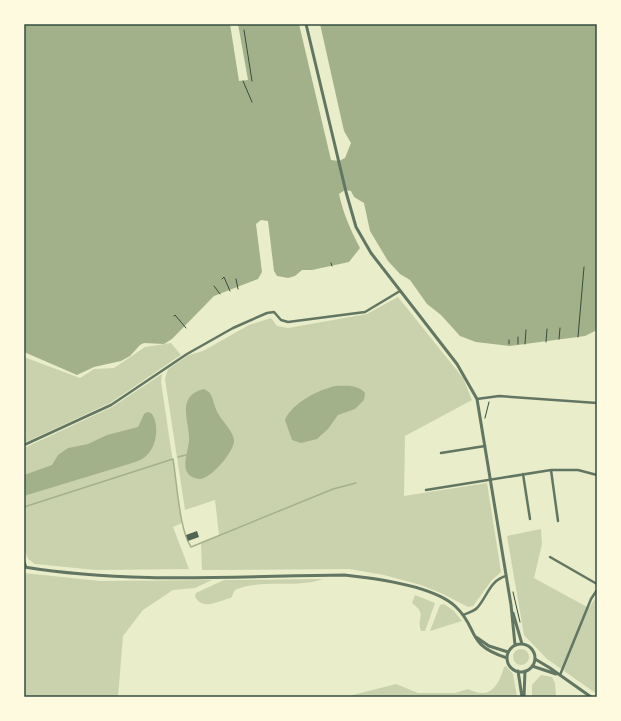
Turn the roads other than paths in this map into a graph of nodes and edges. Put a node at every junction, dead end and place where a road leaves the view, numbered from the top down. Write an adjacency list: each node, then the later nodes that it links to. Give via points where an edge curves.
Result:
1 (306, 24): 2 (street, via 352,216 363,241)
2 (400, 291): 3 (street, via 457,364); 5 (street, via 365,312 288,322 281,320 274,312 267,313 233,328 187,354 111,405)
3 (477, 399): 4 (street, via 489,397); 6 (street)
4 (597, 403)
5 (24, 445)
6 (485, 446): 7 (street); 11 (street)
7 (441, 453)
8 (550, 470): 9 (street); 10 (street, via 578,470); 14 (street)
9 (523, 474): 11 (street); 13 (street)
10 (597, 475)
11 (490, 480): 12 (street); 18 (street)
12 (426, 490)
13 (530, 519)
14 (558, 521)
15 (550, 557): 19 (street)
16 (24, 561): 17 (street)
17 (25, 567): 22 (street, via 92,575 138,577 354,576 422,590 441,597 454,605)
18 (506, 576): 21 (street); 22 (street, via 499,577 494,582 478,607)
19 (597, 584)
20 (597, 590): 32 (street, via 586,610)
21 (511, 605): 24 (street); 25 (street)
22 (463, 615): 23 (street)
23 (472, 634): 26 (street, via 489,646); 27 (street, via 485,649)
24 (522, 644): 25 (street); 28 (street, via 530,647)
25 (515, 645): 26 (street)
26 (508, 652): 27 (street)
27 (507, 658): 30 (street, via 510,666)
28 (535, 659): 29 (street); 32 (street)
29 (532, 666): 31 (street); 32 (street)
30 (518, 671): 31 (street); 33 (street)
31 (525, 671): 33 (street)
32 (560, 675): 34 (street)
33 (523, 697)
34 (591, 697)

